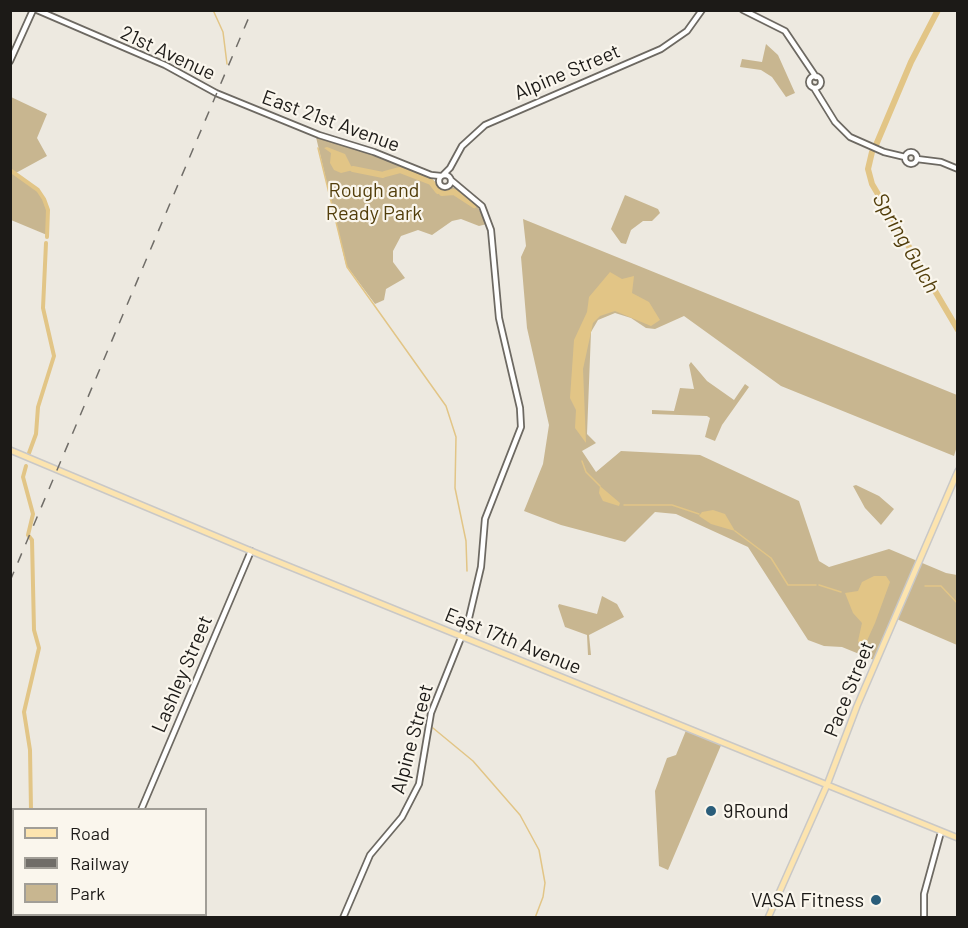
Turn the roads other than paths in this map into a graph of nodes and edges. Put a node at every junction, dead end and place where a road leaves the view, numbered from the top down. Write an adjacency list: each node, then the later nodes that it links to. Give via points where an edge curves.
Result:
1 (35, 10): 4 (street); 10 (street, 21st Avenue, via 165,65)
2 (702, 10): 14 (street, Alpine Street, via 687,31 661,49 485,125 462,146)
3 (743, 10): 5 (street, via 785,31)
4 (10, 61)
5 (807, 66): 6 (street); 7 (street)
6 (816, 76): 7 (street); 8 (street)
7 (809, 80): 9 (street)
8 (820, 85): 9 (street); 11 (street)
9 (814, 88): 11 (street)
10 (220, 94): 16 (street, East 21st Avenue)
11 (824, 102): 12 (street, via 835,122 850,137)
12 (905, 157): 13 (street, via 911,152); 13 (street, via 910,164)
13 (917, 159): 15 (street)
14 (450, 168): 17 (street, Alpine Street); 18 (street)
15 (957, 169)
16 (431, 176): 17 (street, East 21st Avenue); 19 (street, East 21st Avenue)
17 (442, 176): 18 (street); 19 (street)
18 (451, 179): 20 (street); 21 (street)
19 (439, 184): 20 (street, via 443,188)
20 (448, 186): 21 (street)
21 (457, 186): 25 (street, Alpine Street, via 482,206 491,230 499,318 521,426 485,519 481,567)
22 (10, 450): 24 (main road, East 17th Avenue)
23 (957, 471): 26 (main road, Pace Street)
24 (251, 551): 25 (main road, East 17th Avenue); 27 (street, Lashley Street)
25 (462, 637): 26 (main road, East 17th Avenue); 30 (street, Alpine Street, via 431,713 415,795 370,855)
26 (827, 785): 28 (main road, East 17th Avenue); 31 (main road, Pace Street)
27 (142, 808)
28 (941, 832): 29 (main road, East 17th Avenue); 32 (street, via 924,894)
29 (957, 838)
30 (343, 918)
31 (768, 918)
32 (924, 918)

